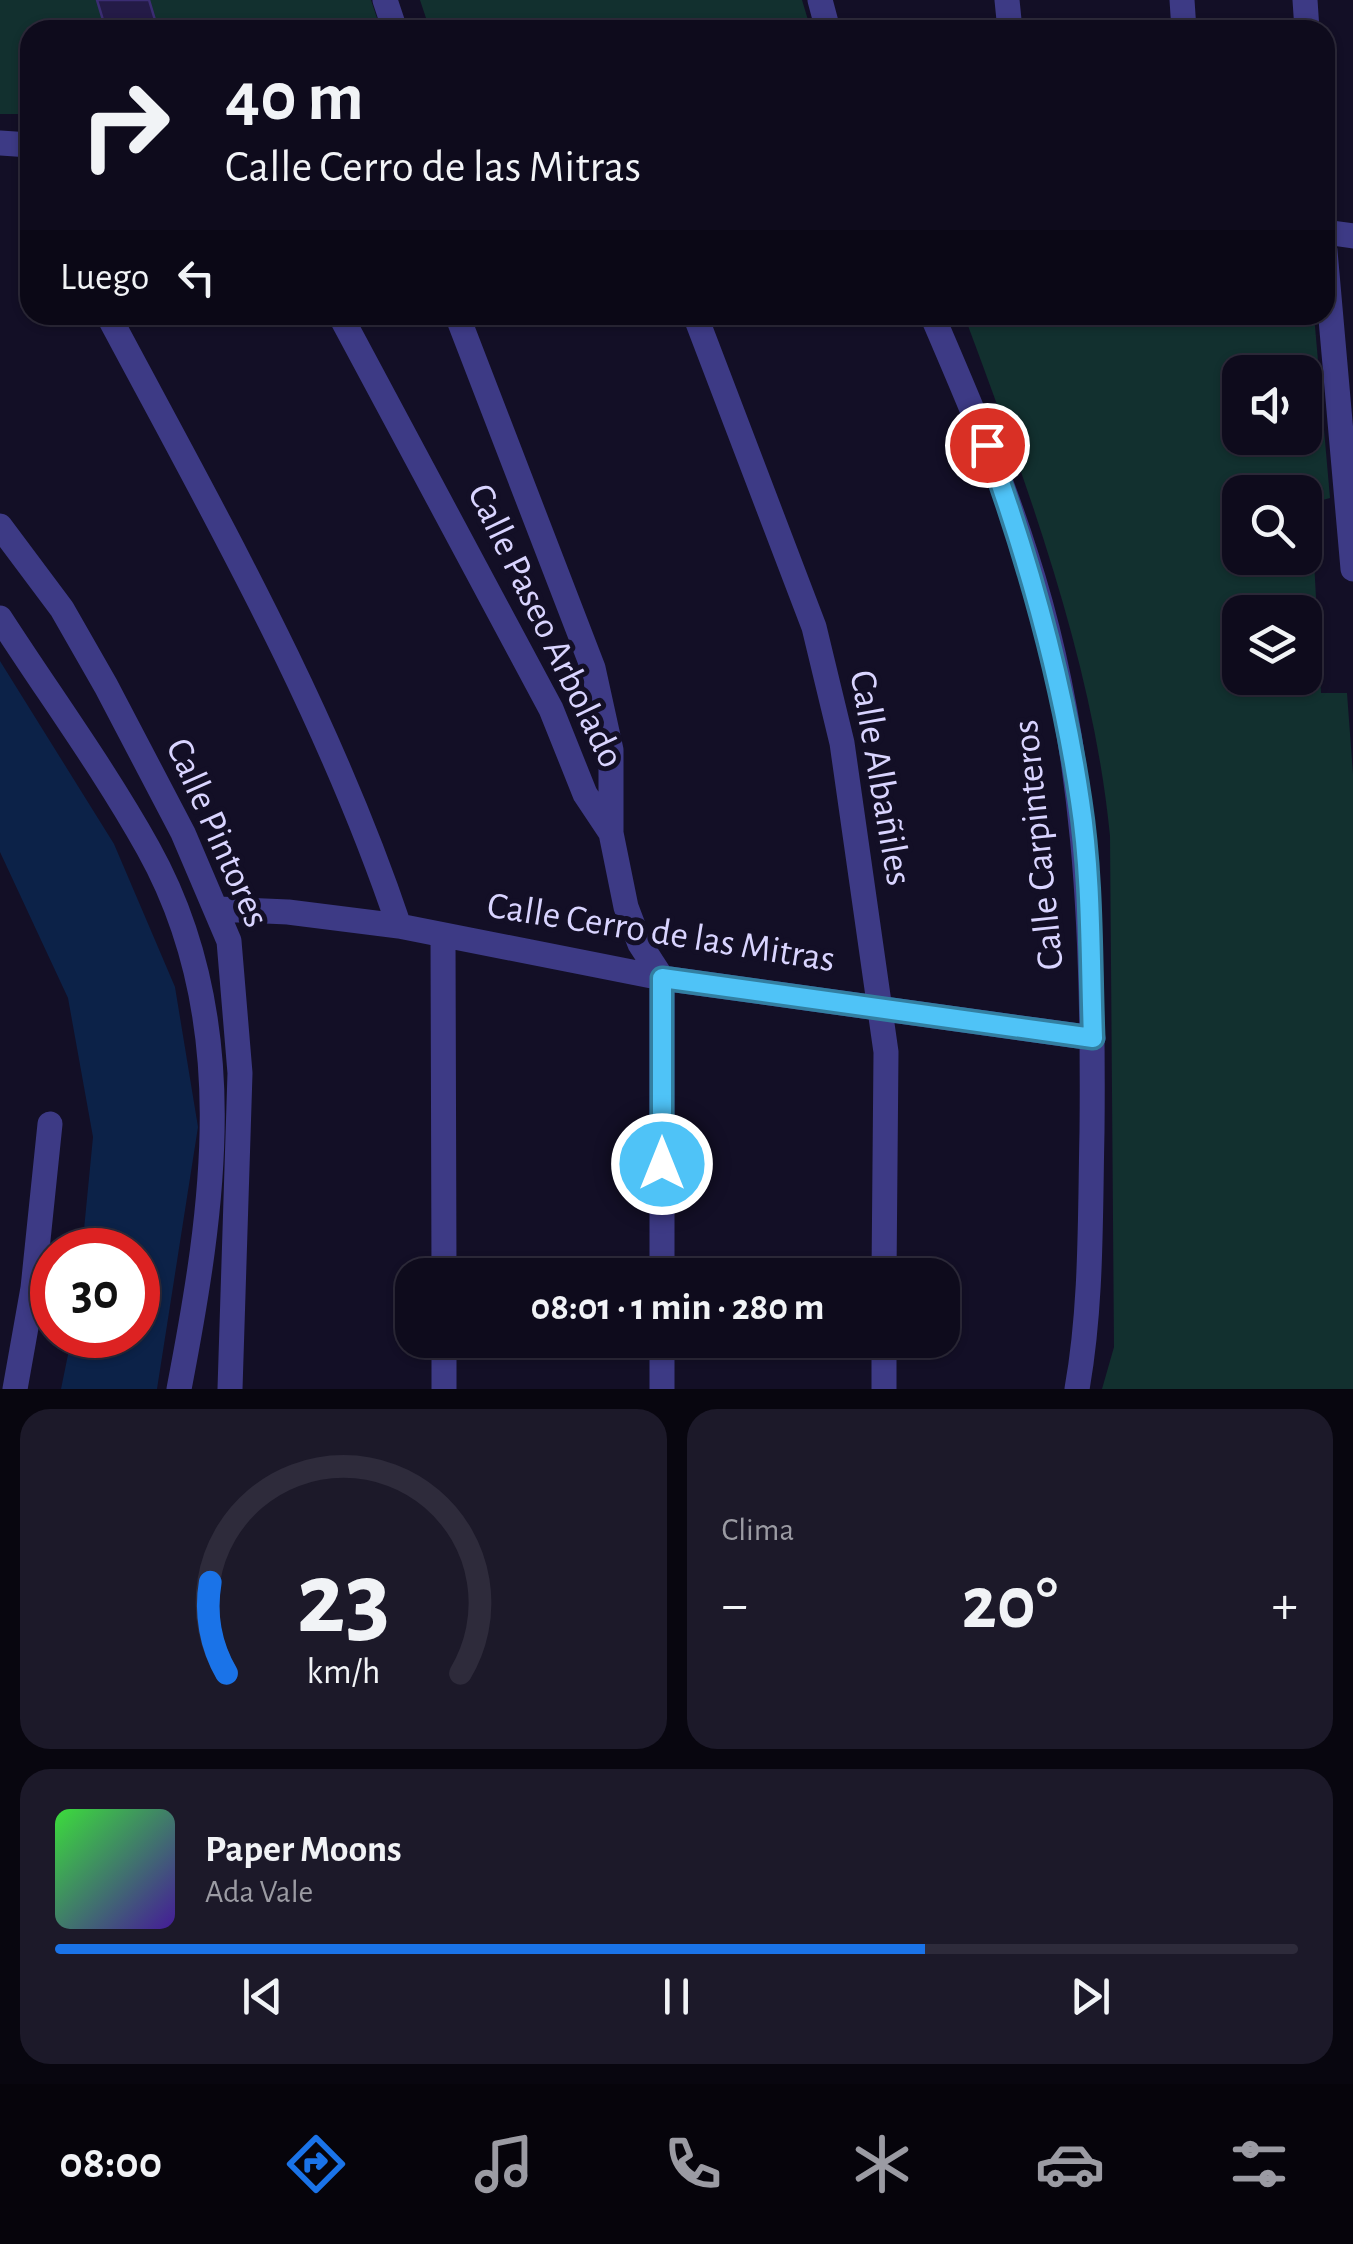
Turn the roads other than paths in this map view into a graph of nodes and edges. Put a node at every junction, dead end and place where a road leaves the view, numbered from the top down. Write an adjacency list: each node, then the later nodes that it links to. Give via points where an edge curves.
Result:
1 (113, 325): 12 (street, via 340,764)
2 (345, 325): 10 (street, Calle Paseo Arbolado)
3 (461, 325): 10 (street, via 593,668 612,750)
4 (700, 325): 15 (street, Calle Albañiles, via 814,627 842,743)
5 (936, 325): 16 (street, Calle Carpinteros, via 1027,558 1062,698 1084,841)
6 (1332, 325): 8 (street)
7 (0, 526): 11 (street, Calle Pintores, via 62,609 106,686)
8 (1353, 569)
9 (0, 618): 25 (street, via 148,849 181,920 203,999 216,1120 212,1188)
10 (611, 833): 14 (street, Calle Paseo Arbolado, via 626,908)
11 (218, 908): 12 (street, Calle Cerro de las Mitras); 26 (street, Calle Pintores, via 230,941 238,1023)
12 (399, 926): 13 (street, Calle Cerro de las Mitras)
13 (442, 935): 14 (street, Calle Cerro de las Mitras); 18 (street)
14 (662, 978): 15 (street, Calle Cerro de las Mitras); 19 (street)
15 (879, 1006): 16 (street, Calle Cerro de las Mitras); 20 (street, Calle Albañiles, via 886,1052)
16 (1093, 1038): 30 (street, Calle Carpinteros, via 1090,1262)
17 (50, 1124): 24 (street, via 34,1288)
18 (444, 1258)
19 (662, 1258)
20 (884, 1258)
21 (444, 1358): 27 (street)
22 (662, 1358): 28 (street)
23 (884, 1358): 29 (street)
24 (16, 1389)
25 (179, 1389)
26 (230, 1389)
27 (444, 1389)
28 (662, 1389)
29 (884, 1389)
30 (1077, 1389)

